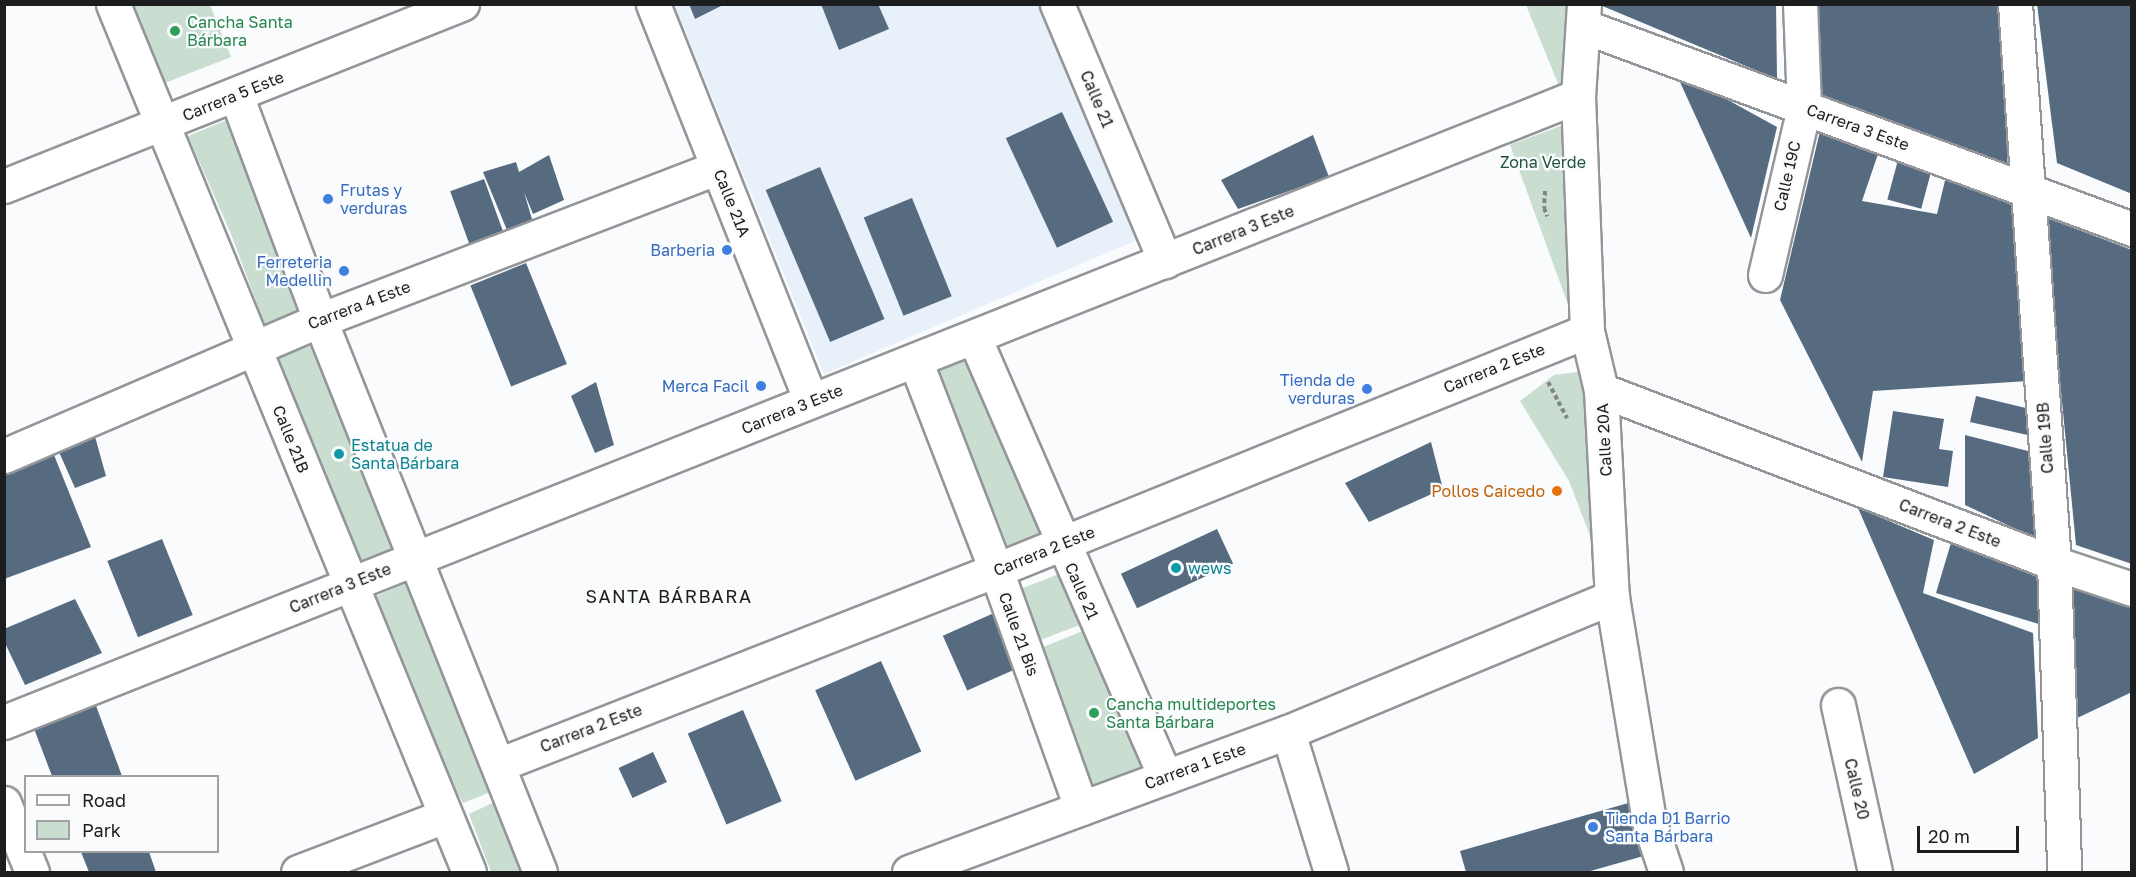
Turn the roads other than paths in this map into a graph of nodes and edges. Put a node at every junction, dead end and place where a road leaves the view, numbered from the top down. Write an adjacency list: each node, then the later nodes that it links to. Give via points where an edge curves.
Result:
1 (112, 4): 12 (street, Calle 21B)
2 (462, 4): 7 (street, Carrera 5 Este)
3 (653, 4): 13 (street, Calle 21A)
4 (1800, 4): 11 (street, Calle 19C)
5 (2015, 4): 15 (street, Calle 19B)
6 (1067, 8): 17 (street, Calle 21)
7 (409, 14): 9 (street, Carrera 5 Este)
8 (1584, 15): 10 (street, Calle 20A); 11 (street, Carrera 3 Este)
9 (236, 94): 12 (street, Carrera 5 Este); 19 (street)
10 (1578, 96): 17 (street, Carrera 3 Este); 20 (street, Calle 20A)
11 (1804, 106): 15 (street, Carrera 3 Este); 18 (street, Calle 19C)
12 (162, 124): 14 (street, Carrera 5 Este); 22 (street, Calle 21B)
13 (718, 167): 19 (street, Carrera 4 Este); 25 (street, Calle 21A)
14 (4, 186)
15 (2026, 189): 16 (street, Carrera 3 Este); 29 (street, Calle 19B)
16 (2132, 229)
17 (1165, 261): 21 (street, Carrera 3 Este)
18 (1765, 275)
19 (320, 320): 22 (street, Carrera 4 Este); 28 (street)
20 (1587, 331): 24 (street, Calle 20A); 27 (street, Carrera 2 Este)
21 (974, 337): 23 (street, Carrera 3 Este); 27 (street, Calle 21)
22 (254, 348): 26 (street, Carrera 4 Este); 31 (street, Calle 21B)
23 (915, 360): 25 (street, Carrera 3 Este); 30 (street, Calle 21 Bis)
24 (1601, 390): 29 (street, Carrera 2 Este); 33 (street, Calle 20A)
25 (811, 401): 28 (street, Carrera 3 Este)
26 (4, 456)
27 (1062, 544): 30 (street, Carrera 2 Este); 38 (street, Calle 21)
28 (415, 558): 31 (street, Carrera 3 Este); 37 (street)
29 (2054, 563): 32 (street, Carrera 2 Este); 51 (street, Calle 19B)
30 (996, 570): 37 (street, Carrera 2 Este); 40 (street, Calle 21 Bis)
31 (350, 584): 35 (street, Carrera 3 Este); 41 (street, Calle 21B)
32 (2132, 589)
33 (1612, 597): 36 (street, Carrera 1 Este); 49 (street, Calle 20A, via 1649,821)
34 (1838, 705): 50 (street, Calle 20)
35 (4, 722)
36 (1288, 732): 38 (street, Carrera 1 Este); 48 (street)
37 (498, 765): 46 (street)
38 (1165, 777): 40 (street, Carrera 1 Este)
39 (4, 803): 43 (street)
40 (1081, 808): 42 (street, Carrera 1 Este)
41 (445, 816): 44 (street); 45 (street, Calle 21B)
42 (956, 864): 47 (street, Carrera 1 Este)
43 (32, 873)
44 (298, 873)
45 (469, 873)
46 (540, 873)
47 (909, 873)
48 (1331, 873)
49 (1665, 873)
50 (1875, 873)
51 (2064, 873)

